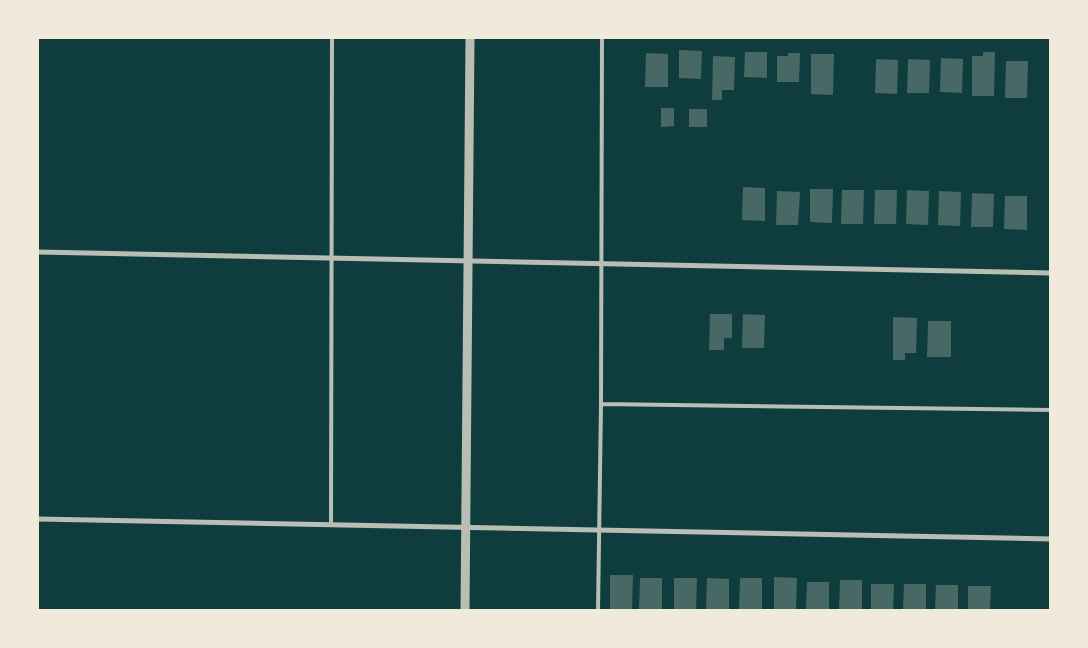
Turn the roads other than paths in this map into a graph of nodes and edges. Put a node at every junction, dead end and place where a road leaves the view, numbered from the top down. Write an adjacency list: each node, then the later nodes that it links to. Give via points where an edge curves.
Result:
1 (332, 38): 5 (lane)
2 (470, 38): 6 (street)
3 (602, 38): 7 (lane)
4 (38, 252): 5 (street)
5 (330, 258): 6 (street); 12 (lane)
6 (468, 261): 7 (street); 13 (street)
7 (601, 264): 8 (street); 9 (lane)
8 (1050, 273)
9 (601, 404): 10 (lane); 14 (lane)
10 (1050, 410)
11 (38, 518): 12 (street)
12 (331, 525): 13 (street)
13 (465, 528): 14 (street); 16 (street)
14 (598, 530): 15 (street); 17 (lane)
15 (1050, 539)
16 (464, 610)
17 (598, 610)

